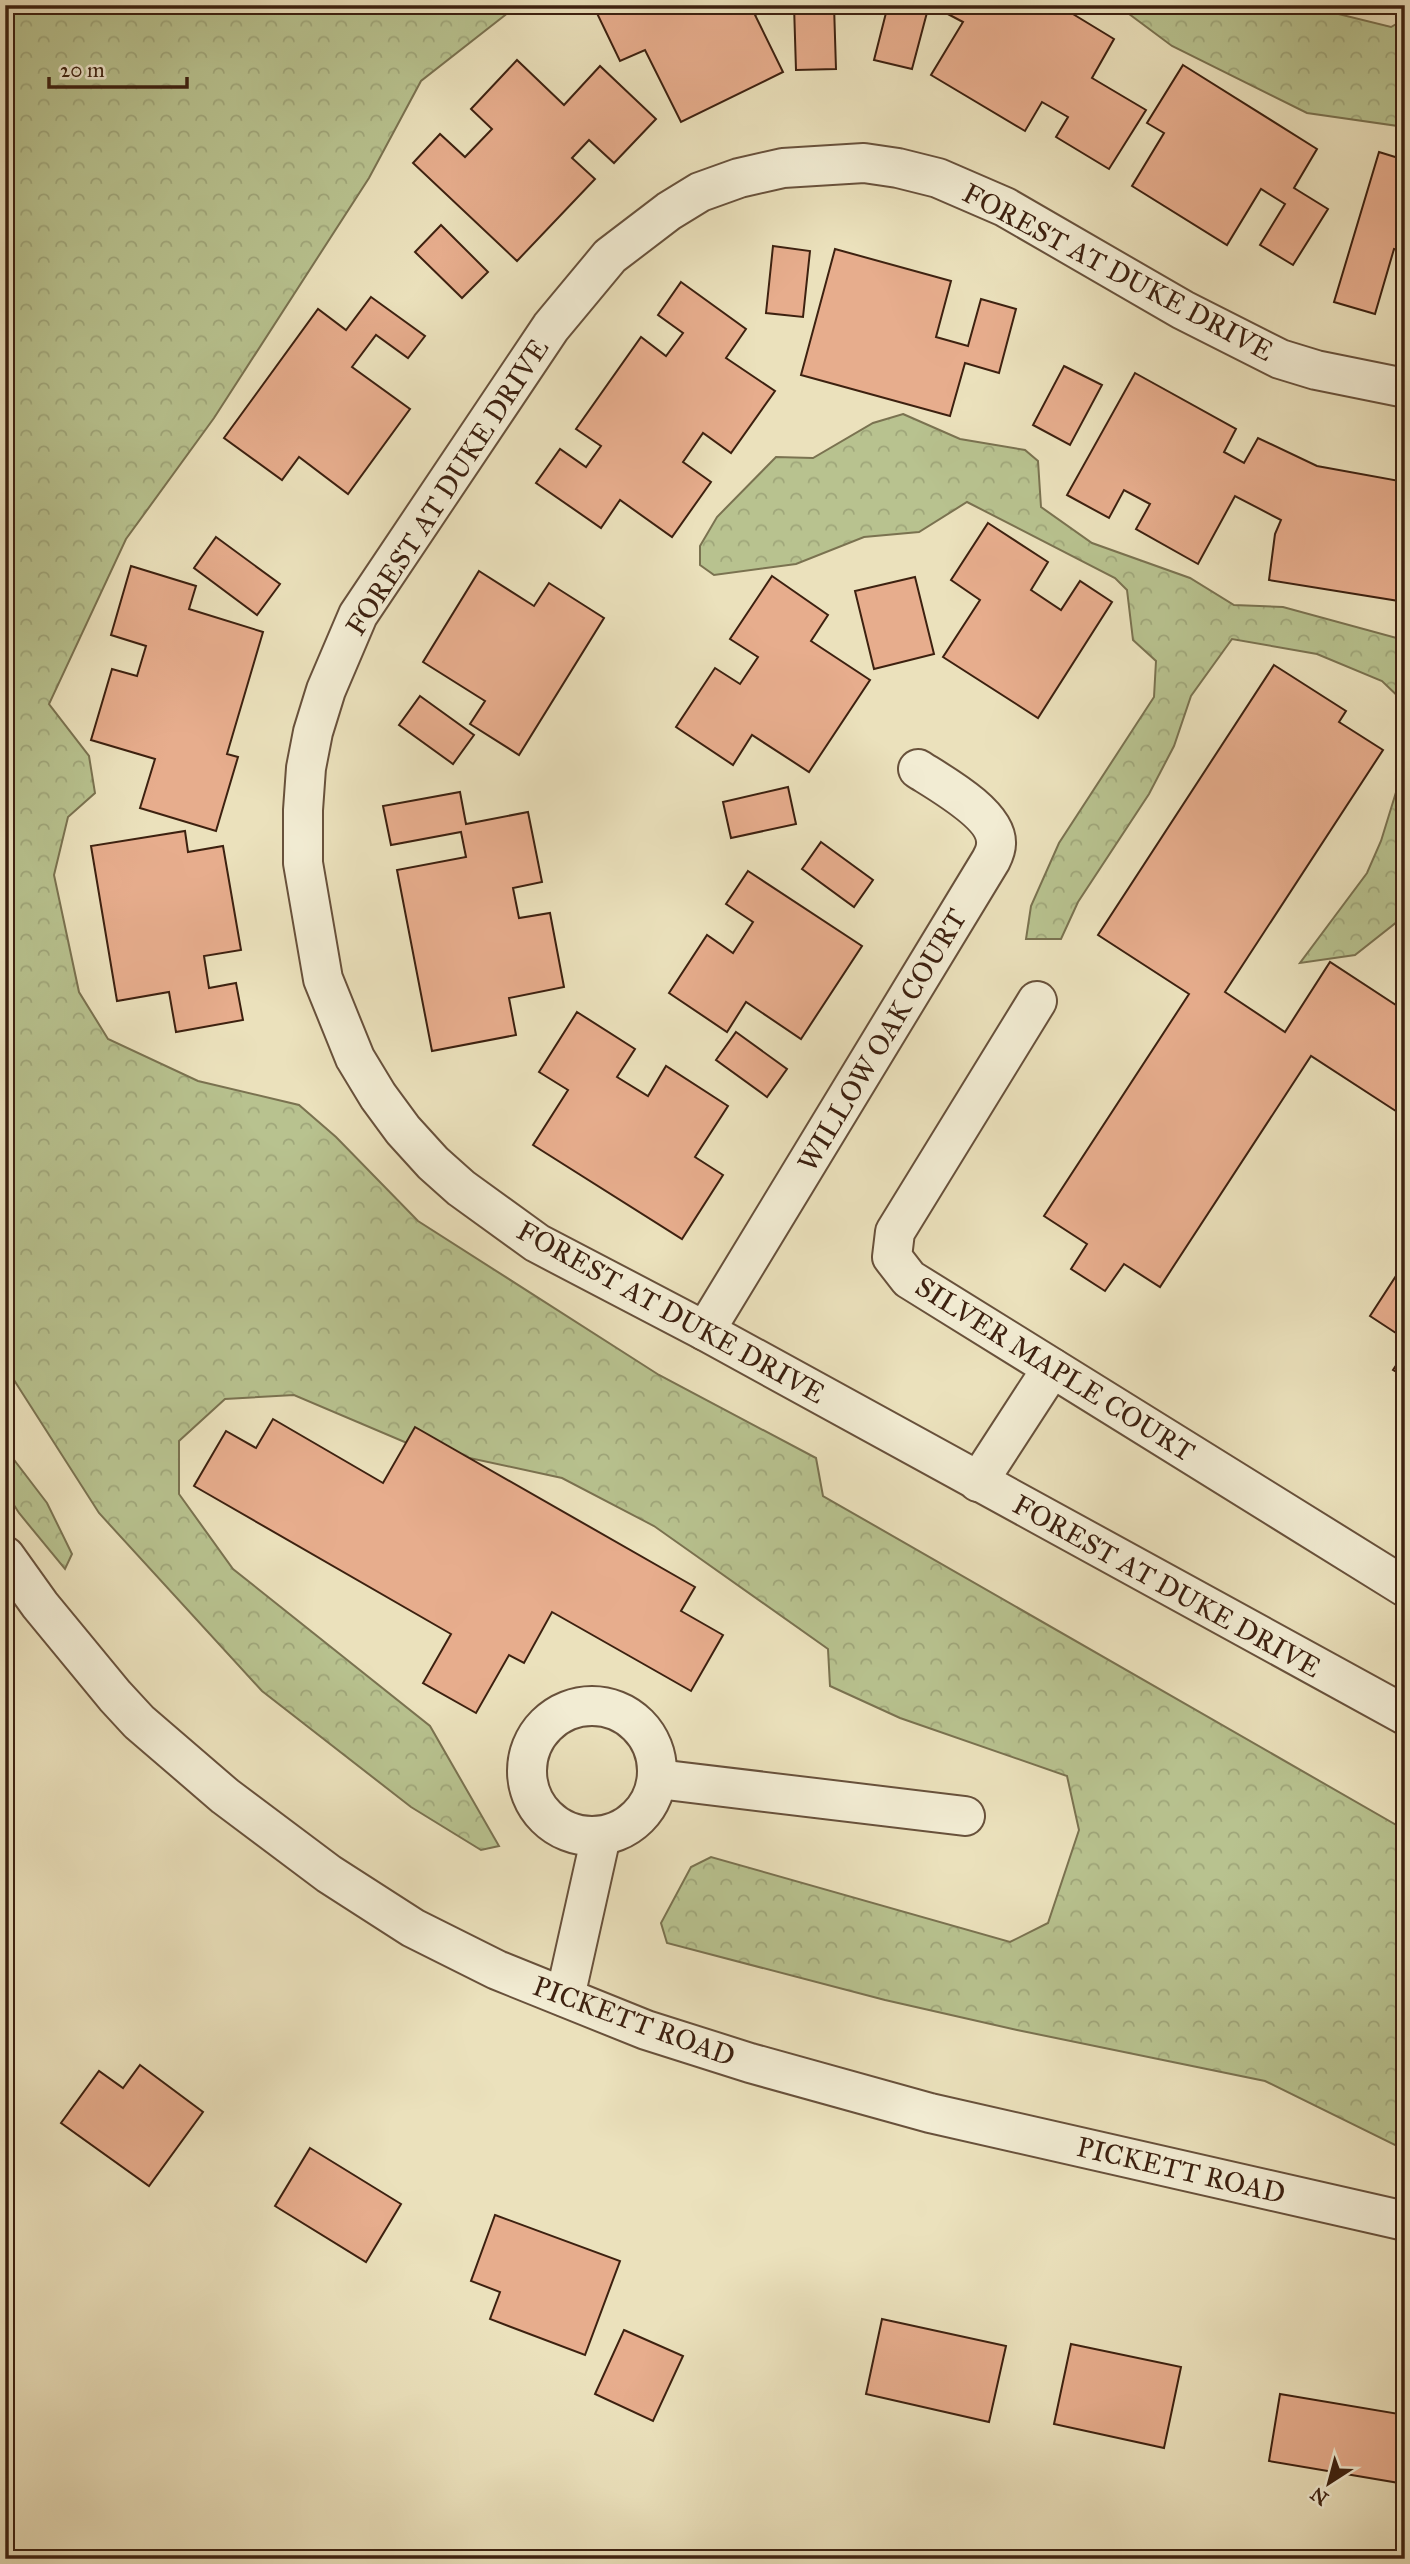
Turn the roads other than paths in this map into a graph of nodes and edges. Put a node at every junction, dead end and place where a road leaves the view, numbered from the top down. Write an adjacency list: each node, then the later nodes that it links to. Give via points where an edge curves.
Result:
1 (1405, 388): 4 (street, FOREST AT DUKE DRIVE, via 1280,359 1183,310 1005,207 939,178 864,163 783,168 700,192 610,256 551,327 358,615 326,690 308,756 303,810 309,908 323,979 355,1058 403,1130 433,1163 537,1243)
2 (918, 769): 4 (street, WILLOW OAK COURT, via 990,823 997,844 991,860)
3 (1037, 1001): 5 (street, SILVER MAPLE COURT, via 895,1232 892,1257 909,1279)
4 (705, 1331): 6 (street, FOREST AT DUKE DRIVE)
5 (1052, 1368): 6 (street); 8 (street, SILVER MAPLE COURT)
6 (978, 1482): 9 (street, FOREST AT DUKE DRIVE)
7 (5, 1556): 13 (street, PICKETT ROAD, via 115,1696 225,1796 329,1874 413,1928)
8 (1405, 1587)
9 (1405, 1715)
10 (658, 1779): 11 (street); 12 (street, via 652,1800 639,1818 622,1830); 12 (street, via 657,1758 649,1738 635,1721 617,1710 596,1705 574,1707 539,1732 529,1751 526,1773 530,1794 542,1814 559,1828 579,1836)
11 (965, 1816)
12 (601, 1836): 13 (street)
13 (565, 1997): 14 (street, PICKETT ROAD, via 724,2055 930,2113)
14 (1405, 2221)

